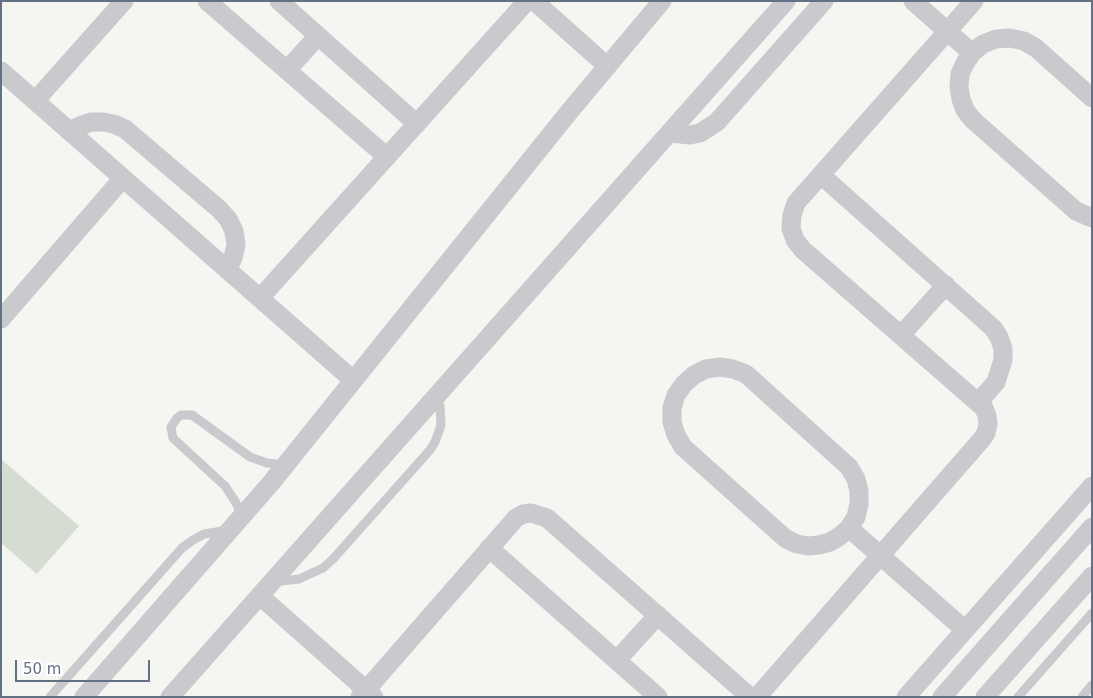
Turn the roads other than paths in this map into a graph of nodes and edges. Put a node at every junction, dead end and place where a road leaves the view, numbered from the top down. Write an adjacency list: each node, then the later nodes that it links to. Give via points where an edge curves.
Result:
1 (124, 1): 18 (street)
2 (207, 1): 15 (street)
3 (280, 1): 12 (street)
4 (527, 1): 19 (street)
5 (534, 1): 14 (street)
6 (662, 1): 14 (street)
7 (786, 1): 21 (street)
8 (824, 1): 21 (street, via 717,122 700,133)
9 (913, 1): 11 (street)
10 (974, 1): 11 (street)
11 (947, 32): 13 (street); 23 (street)
12 (318, 36): 15 (street); 19 (street)
13 (972, 53): 17 (street, via 996,39 1024,41); 25 (street, via 960,74 959,87 961,99 973,120 1076,211)
14 (607, 66): 31 (street)
15 (287, 70): 22 (street)
16 (1, 71): 18 (street)
17 (1092, 98)
18 (35, 101): 20 (street)
19 (417, 124): 22 (street)
20 (69, 131): 24 (street); 26 (street, via 91,122 114,124 125,129 219,210 228,219 236,245)
21 (670, 133): 32 (street)
22 (387, 157): 28 (street)
23 (821, 175): 27 (street); 30 (street, via 796,203 792,215 795,240)
24 (123, 178): 26 (street); 29 (street)
25 (1092, 218)
26 (227, 270): 28 (street)
27 (946, 285): 30 (street); 33 (street, via 993,328 1003,349 996,382)
28 (260, 298): 31 (street)
29 (1, 319)
30 (901, 335): 33 (street)
31 (353, 380): 34 (street)
32 (436, 397): 42 (street); 42 (lane, via 441,424 430,450 323,568 299,579)
33 (978, 402): 40 (street, via 984,408 988,424 982,440)
34 (285, 465): 36 (street); 36 (lane, via 267,463 250,456 192,415 177,418 171,427 173,438 225,486 235,501)
35 (1092, 486): 46 (street)
36 (236, 523): 52 (lane, via 204,534 182,548); 53 (street)
37 (1092, 527): 47 (street)
38 (849, 528): 38 (street, via 859,504 856,478 849,467 746,374 720,367 700,372 684,384 672,408 672,422 683,447 786,539 808,546 820,545); 40 (street)
39 (489, 548): 45 (street, via 516,518 523,514 540,514); 48 (street); 51 (street)
40 (880, 556): 46 (street); 57 (street)
41 (1092, 576): 49 (street)
42 (273, 582): 43 (street)
43 (260, 596): 51 (street); 54 (street)
44 (1092, 614): 61 (lane)
45 (658, 615): 48 (street); 56 (street)
46 (965, 630): 58 (street)
47 (986, 647): 49 (street); 59 (street)
48 (617, 660): 55 (street)
49 (1009, 670): 60 (street)
50 (1092, 685): 62 (lane)
51 (367, 694)
52 (50, 697)
53 (84, 697)
54 (170, 697)
55 (658, 697)
56 (750, 697)
57 (757, 697)
58 (906, 697)
59 (942, 697)
60 (985, 697)
61 (1018, 697)
62 (1082, 697)

